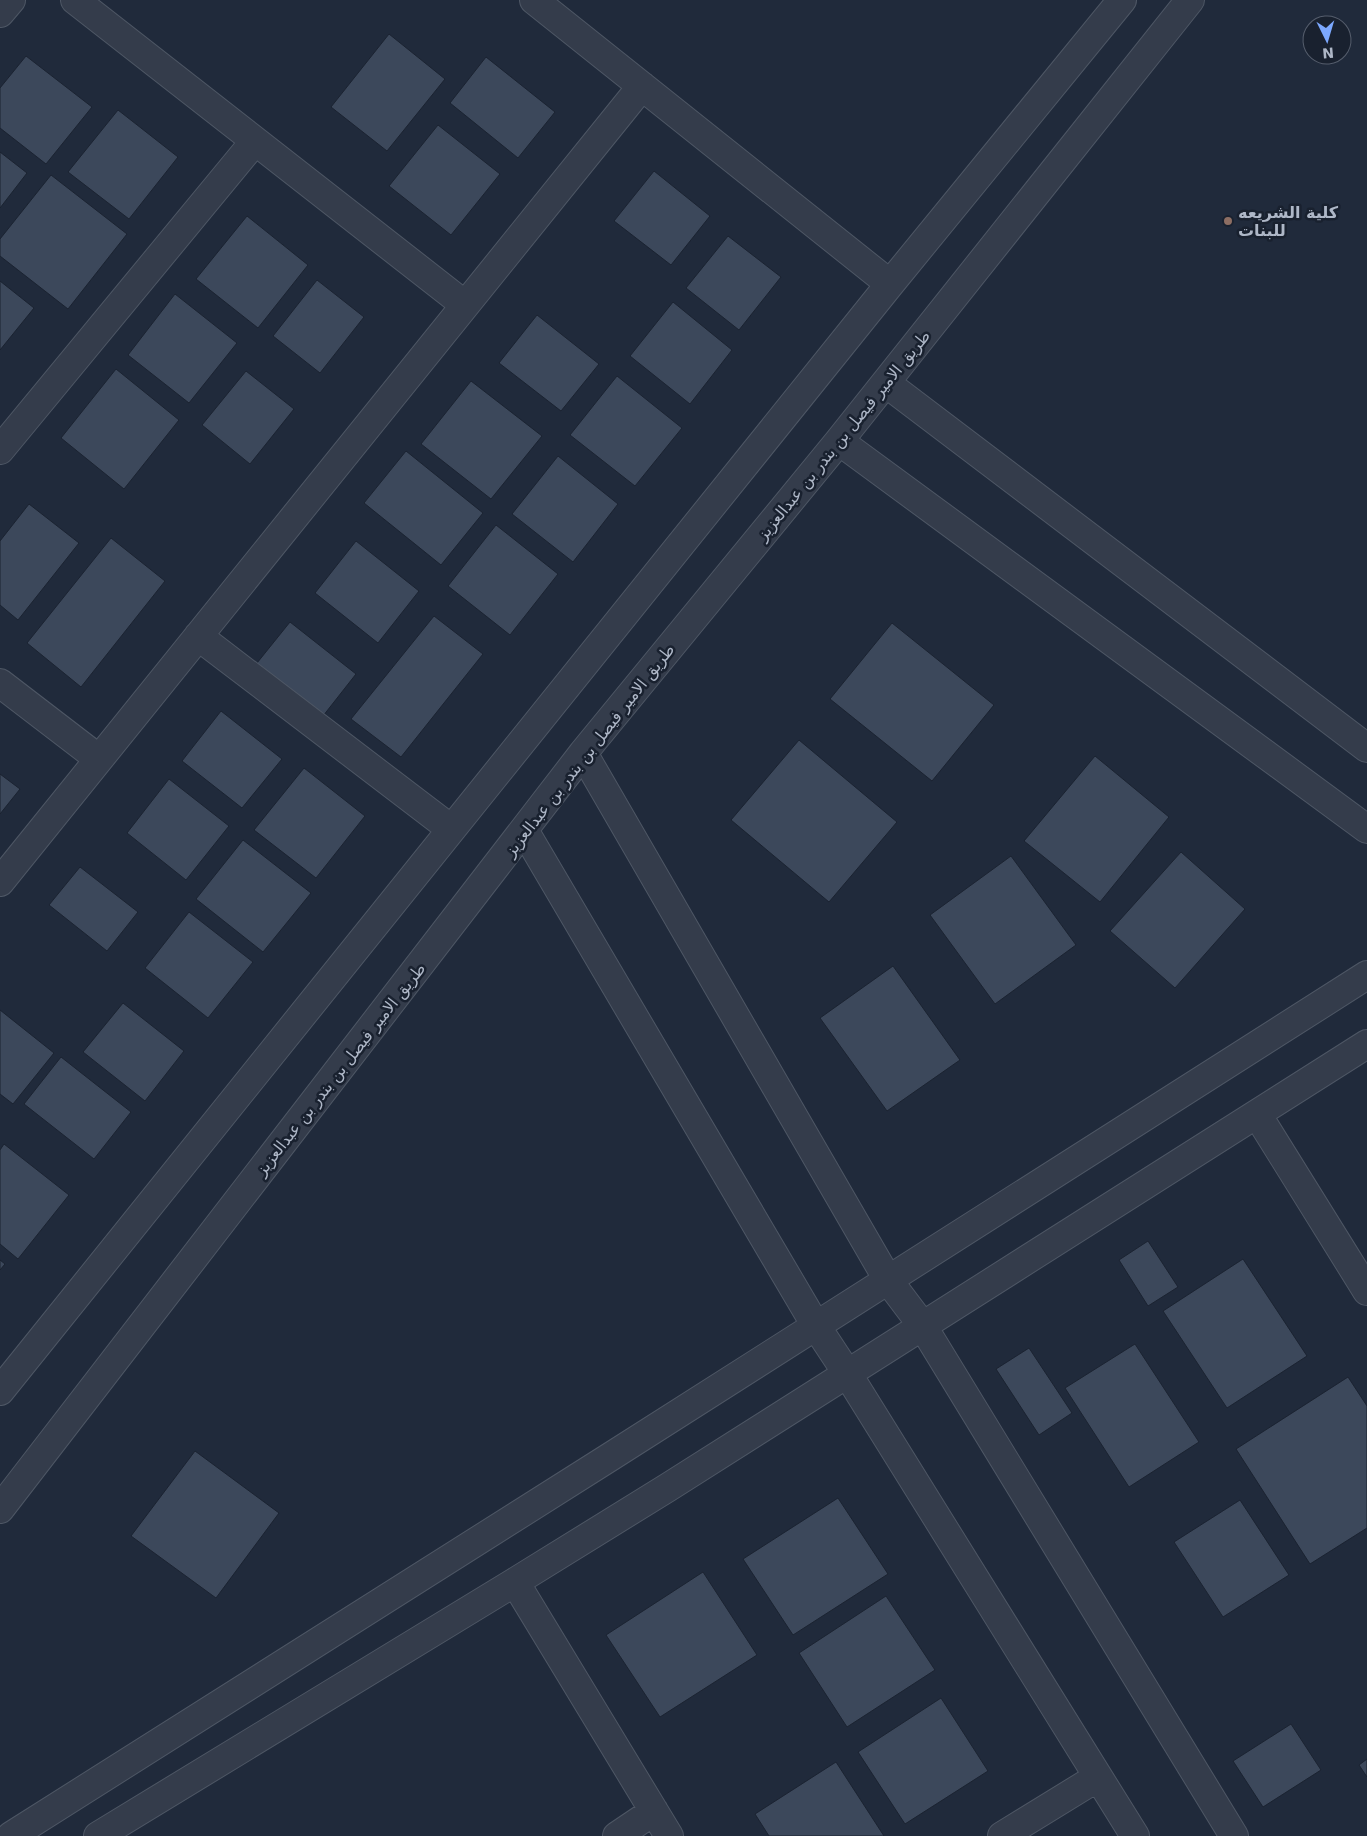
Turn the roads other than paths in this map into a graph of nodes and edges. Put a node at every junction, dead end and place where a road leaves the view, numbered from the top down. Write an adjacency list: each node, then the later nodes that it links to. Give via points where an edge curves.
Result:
1 (11, 0): 6 (street)
2 (75, 0): 8 (street)
3 (534, 0): 7 (street)
4 (1122, 0): 9 (street)
5 (1190, 0): 11 (street, طريق الامير فيصل بن بندر بن عبدالعزيز)
6 (0, 13)
7 (642, 86): 9 (street); 10 (street)
8 (254, 141): 10 (street); 13 (street)
9 (890, 284): 20 (street)
10 (465, 306): 14 (street)
11 (886, 383): 12 (street, طريق الامير فيصل بن بندر بن عبدالعزيز); 16 (street)
12 (839, 441): 17 (street, طريق الامير فيصل بن بندر بن عبدالعزيز); 19 (street)
13 (0, 450)
14 (198, 636): 18 (street); 20 (street)
15 (0, 682): 18 (street)
16 (1367, 748)
17 (584, 753): 21 (street, طريق الامير فيصل بن بندر بن عبدالعزيز); 26 (street)
18 (100, 758): 22 (street)
19 (1367, 829)
20 (451, 830): 31 (street)
21 (524, 830): 29 (street); 32 (street, طريق الامير فيصل بن بندر بن عبدالعزيز)
22 (0, 882)
23 (1367, 975): 26 (street)
24 (1367, 1044): 25 (street)
25 (1257, 1114): 27 (street); 28 (street)
26 (888, 1280): 28 (street); 29 (street)
27 (1367, 1291)
28 (922, 1325): 30 (street); 42 (street)
29 (816, 1326): 30 (street); 36 (street)
30 (847, 1373): 33 (street); 34 (street)
31 (1, 1388)
32 (0, 1509)
33 (515, 1582): 35 (street); 37 (street)
34 (1098, 1777): 40 (street); 41 (street)
35 (654, 1811): 38 (street); 39 (street)
36 (11, 1836)
37 (98, 1836)
38 (617, 1836)
39 (669, 1836)
40 (1002, 1836)
41 (1135, 1836)
42 (1234, 1836)

